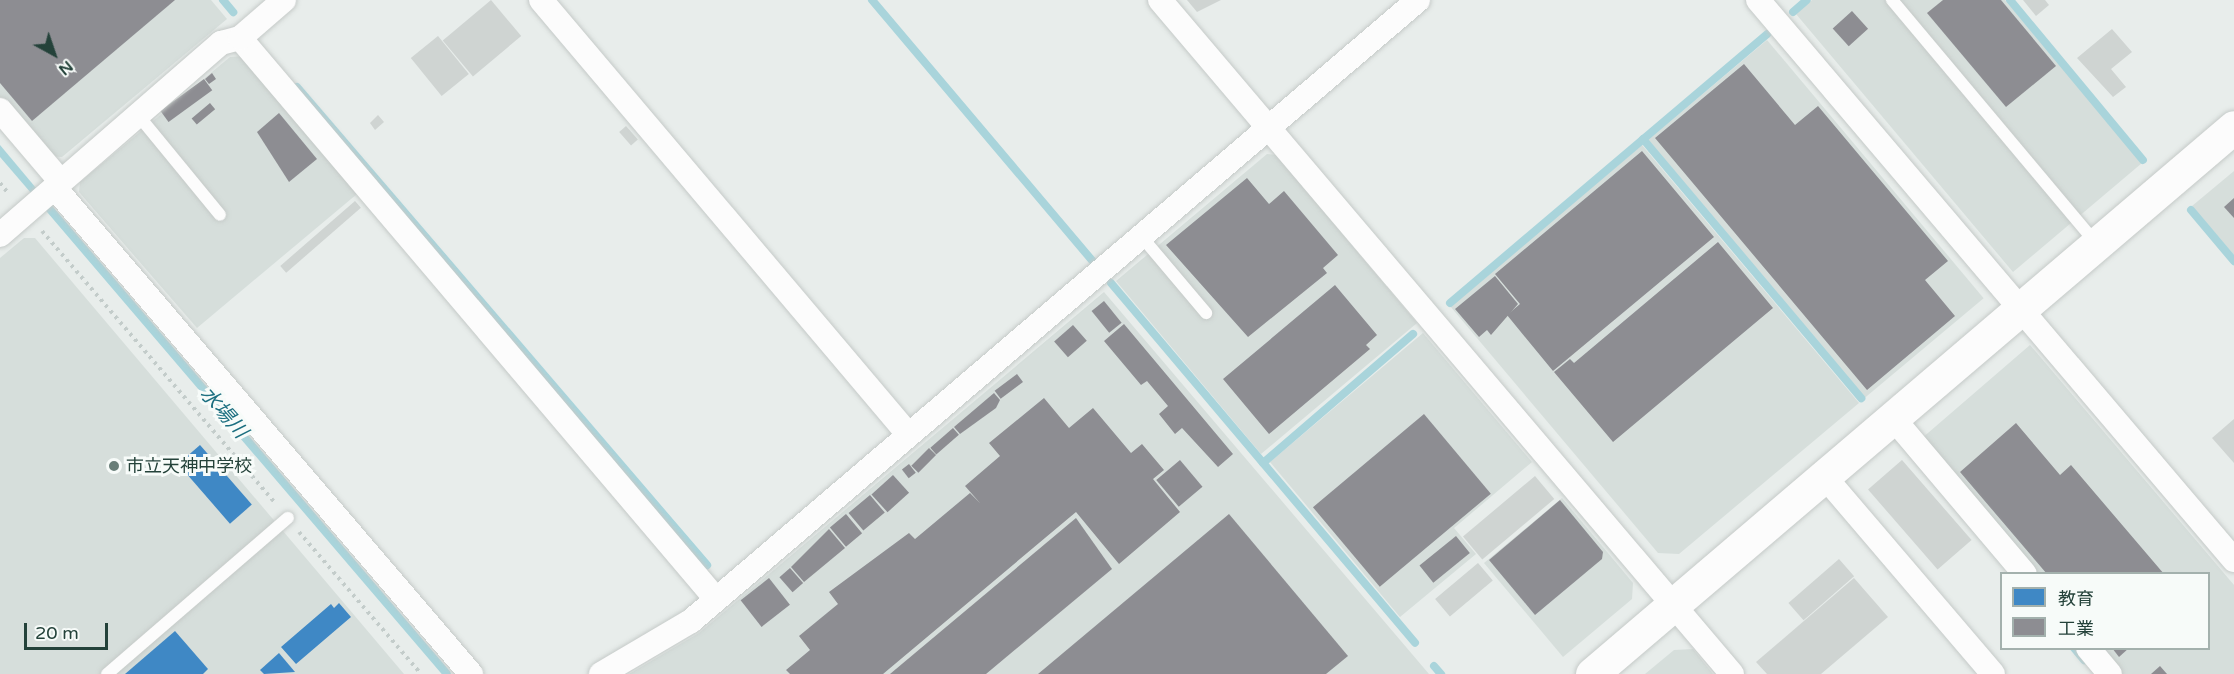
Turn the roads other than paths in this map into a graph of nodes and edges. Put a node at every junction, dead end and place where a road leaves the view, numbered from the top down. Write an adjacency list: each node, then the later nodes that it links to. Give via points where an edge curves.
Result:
1 (284, 0): 7 (street)
2 (541, 0): 20 (street)
3 (1160, 0): 11 (street)
4 (1418, 0): 11 (street)
5 (1758, 0): 17 (street)
6 (1892, 0): 16 (lane)
7 (240, 38): 9 (street, via 221,43); 25 (street)
8 (0, 110): 12 (street)
9 (138, 115): 12 (street); 13 (lane)
10 (2234, 127): 16 (street)
11 (1268, 128): 15 (street); 26 (street)
12 (45, 196): 14 (street); 29 (street)
13 (220, 215)
14 (0, 235)
15 (1141, 236): 18 (lane); 20 (street)
16 (2097, 244): 17 (street)
17 (2020, 309): 19 (street); 23 (street)
18 (1206, 313)
19 (1893, 418): 21 (street); 24 (street)
20 (908, 434): 25 (street)
21 (1824, 476): 26 (street); 33 (street)
22 (288, 518): 28 (lane)
23 (2234, 560)
24 (2024, 572)
25 (716, 599): 30 (street, via 691,621)
26 (1673, 605): 31 (street); 32 (street)
27 (2090, 650): 34 (street)
28 (106, 674)
29 (471, 674)
30 (601, 674)
31 (1592, 674)
32 (1732, 674)
33 (1993, 674)
34 (2110, 674)

